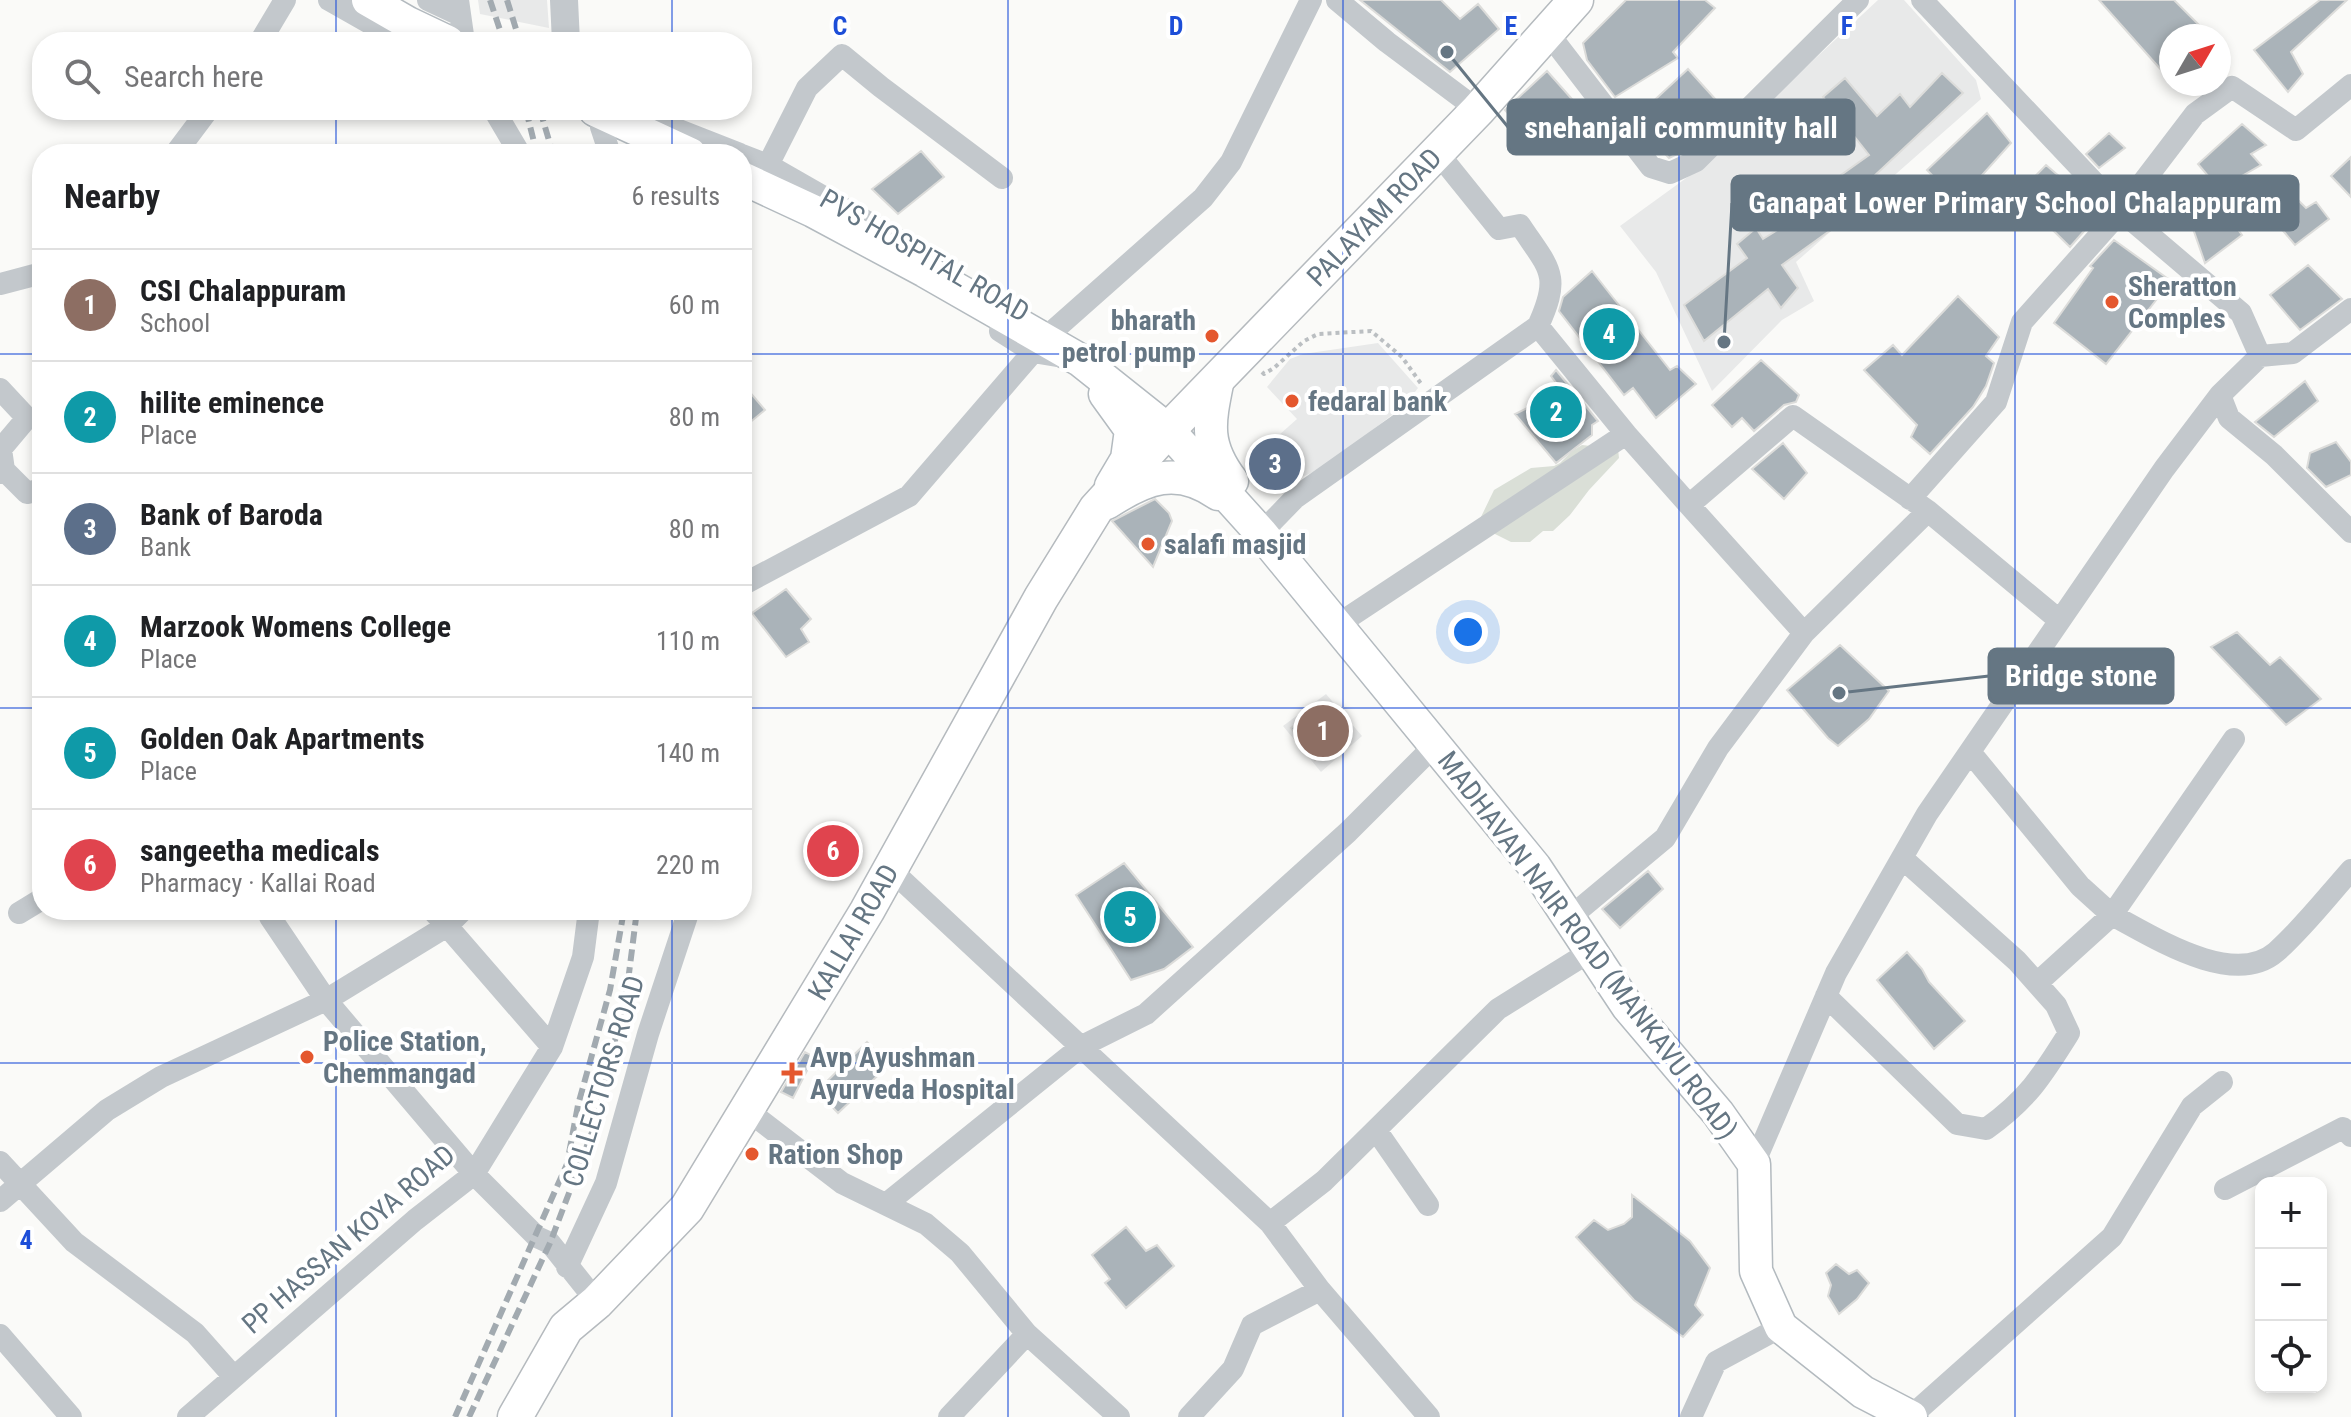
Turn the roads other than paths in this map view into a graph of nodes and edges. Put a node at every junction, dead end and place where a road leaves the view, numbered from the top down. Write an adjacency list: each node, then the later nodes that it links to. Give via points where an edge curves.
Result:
1 (285, 0): 12 (street)
2 (329, 0): 13 (street)
3 (368, 0): 11 (main road, via 408,23)
4 (428, 0): 11 (street)
5 (564, 0): 14 (street)
6 (1311, 0): 39 (street, via 1231,162 1203,198)
7 (1337, 0): 17 (street)
8 (1576, 0): 15 (main road, PALAYAM ROAD)
9 (1858, 0): 15 (street, via 1696,161 1670,173 1651,167)
10 (1922, 0): 34 (street)
11 (455, 19)
12 (266, 32)
13 (385, 32)
14 (566, 32)
15 (1548, 33): 17 (main road, PALAYAM ROAD)
16 (2351, 85): 34 (street, via 2296,130 2232,87 2195,114)
17 (1478, 110): 30 (main road, PALAYAM ROAD)
18 (200, 120): 24 (street)
19 (500, 120): 25 (street)
20 (598, 120): 26 (street)
21 (600, 120): 27 (street)
22 (601, 120): 28 (main road)
23 (657, 120): 29 (street, PVS HOSPITAL ROAD)
24 (182, 144)
25 (514, 144)
26 (607, 144)
27 (642, 144)
28 (664, 144)
29 (716, 144)
30 (1437, 152): 38 (street, via 1499,229 1520,225 1551,272 1551,298); 43 (main road, PALAYAM ROAD)
31 (755, 171): 32 (street, via 807,88 842,55); 39 (street, PVS HOSPITAL ROAD); 42 (main road, MADHAVAN NAIR ROAD (MANKAVU ROAD), via 813,211)
32 (1002, 178)
33 (752, 195): 40 (street, PVS HOSPITAL ROAD, via 918,279)
34 (2121, 211): 41 (street, via 2241,313); 51 (street, via 2022,322 1996,402)
35 (32, 276): 36 (street)
36 (0, 284)
37 (2351, 309): 41 (street, via 2293,353)
38 (1538, 326): 47 (street); 55 (street, via 1295,498)
39 (1054, 330): 42 (street, PVS HOSPITAL ROAD)
40 (1033, 352): 42 (street, PVS HOSPITAL ROAD); 56 (street, via 909,496)
41 (2260, 356): 45 (street)
42 (1088, 367): 46 (main road, MADHAVAN NAIR ROAD (MANKAVU ROAD)); 53 (main road, via 1131,430 1127,459)
43 (1218, 379): 46 (main road, PALAYAM ROAD); 55 (main road, via 1209,423 1211,444)
44 (0, 389): 48 (street, via 27,418 1,449)
45 (2220, 395): 54 (street, via 2229,418); 57 (street)
46 (1168, 430): 52 (main road, MADHAVAN NAIR ROAD (MANKAVU ROAD)); 53 (main road, KALLAI ROAD)
47 (1626, 434): 50 (street); 58 (street)
48 (2, 472): 49 (street)
49 (32, 492)
50 (1689, 505): 51 (street, via 1793,416); 59 (street)
51 (1919, 505): 57 (street); 59 (street)
52 (1237, 508): 53 (main road, via 1201,483 1180,477 1134,485); 55 (main road, MADHAVAN NAIR ROAD (MANKAVU ROAD))
53 (1096, 509): 64 (main road, KALLAI ROAD)
54 (2351, 532)
55 (1261, 533): 58 (main road, MADHAVAN NAIR ROAD (MANKAVU ROAD))
56 (752, 580)
57 (2059, 620): 62 (street)
58 (1337, 625): 61 (main road, MADHAVAN NAIR ROAD (MANKAVU ROAD))
59 (1804, 633): 69 (street, via 1718,748 1665,838)
60 (2234, 739): 68 (street)
61 (1435, 745): 69 (main road, MADHAVAN NAIR ROAD (MANKAVU ROAD), via 1535,867); 79 (street, via 1348,832 1146,1014)
62 (1970, 752): 63 (street); 68 (street, via 2080,886)
63 (1902, 858): 76 (street); 77 (street)
64 (890, 869): 79 (street); 82 (main road, KALLAI ROAD)
65 (2351, 870): 68 (street, via 2274,954 2244,965 2194,958)
66 (32, 905): 67 (street)
67 (19, 913)
68 (2112, 915): 76 (street)
69 (1569, 918): 75 (main road, MADHAVAN NAIR ROAD (MANKAVU ROAD))
70 (272, 920): 78 (street)
71 (437, 920): 78 (street)
72 (442, 920): 80 (street)
73 (588, 920): 80 (street, PP HASSAN KOYA ROAD, via 583,957)
74 (686, 920): 94 (street, COLLECTORS ROAD, via 606,1183)
75 (1591, 951): 83 (street, via 1498,1009); 86 (main road, MADHAVAN NAIR ROAD (MANKAVU ROAD), via 1628,1007)
76 (2037, 983): 77 (street, via 2056,1005 2069,1033 2036,1086 1986,1129 1957,1124)
77 (1826, 996): 86 (street)
78 (326, 1000): 87 (street); 88 (street, via 161,1077 107,1110)
79 (1082, 1046): 91 (street); 93 (street)
80 (552, 1047): 87 (street, PP HASSAN KOYA ROAD)
81 (2222, 1082): 109 (street, via 2192,1106 2112,1237)
82 (747, 1110): 91 (street, via 842,1183); 96 (main road, KALLAI ROAD, via 687,1208)
83 (1376, 1130): 92 (street); 93 (street, via 1324,1181)
84 (2351, 1136): 89 (street, via 2343,1128)
85 (0, 1162): 88 (street)
86 (1754, 1164): 97 (main road, MADHAVAN NAIR ROAD (MANKAVU ROAD), via 1756,1271)
87 (474, 1174): 94 (street, via 537,1237 550,1243); 100 (street, PP HASSAN KOYA ROAD)
88 (19, 1184): 90 (street); 100 (street, via 74,1242 195,1333)
89 (2225, 1189)
90 (0, 1201)
91 (886, 1204): 98 (street, via 926,1224 960,1253)
92 (1428, 1205)
93 (1270, 1223): 95 (street)
94 (567, 1267): 96 (street)
95 (1320, 1290): 106 (street, via 1252,1325 1233,1369); 107 (street)
96 (597, 1302): 103 (main road, KALLAI ROAD, via 566,1328)
97 (1781, 1327): 108 (street, via 1716,1362); 109 (main road, MADHAVAN NAIR ROAD (MANKAVU ROAD), via 1863,1392)
98 (1027, 1334): 104 (street); 105 (street)
99 (0, 1335): 101 (street)
100 (234, 1377): 102 (street, PP HASSAN KOYA ROAD)
101 (71, 1417)
102 (188, 1417)
103 (515, 1417)
104 (949, 1417)
105 (1119, 1417)
106 (1189, 1417)
107 (1429, 1417)
108 (1691, 1417)
109 (1910, 1417)

